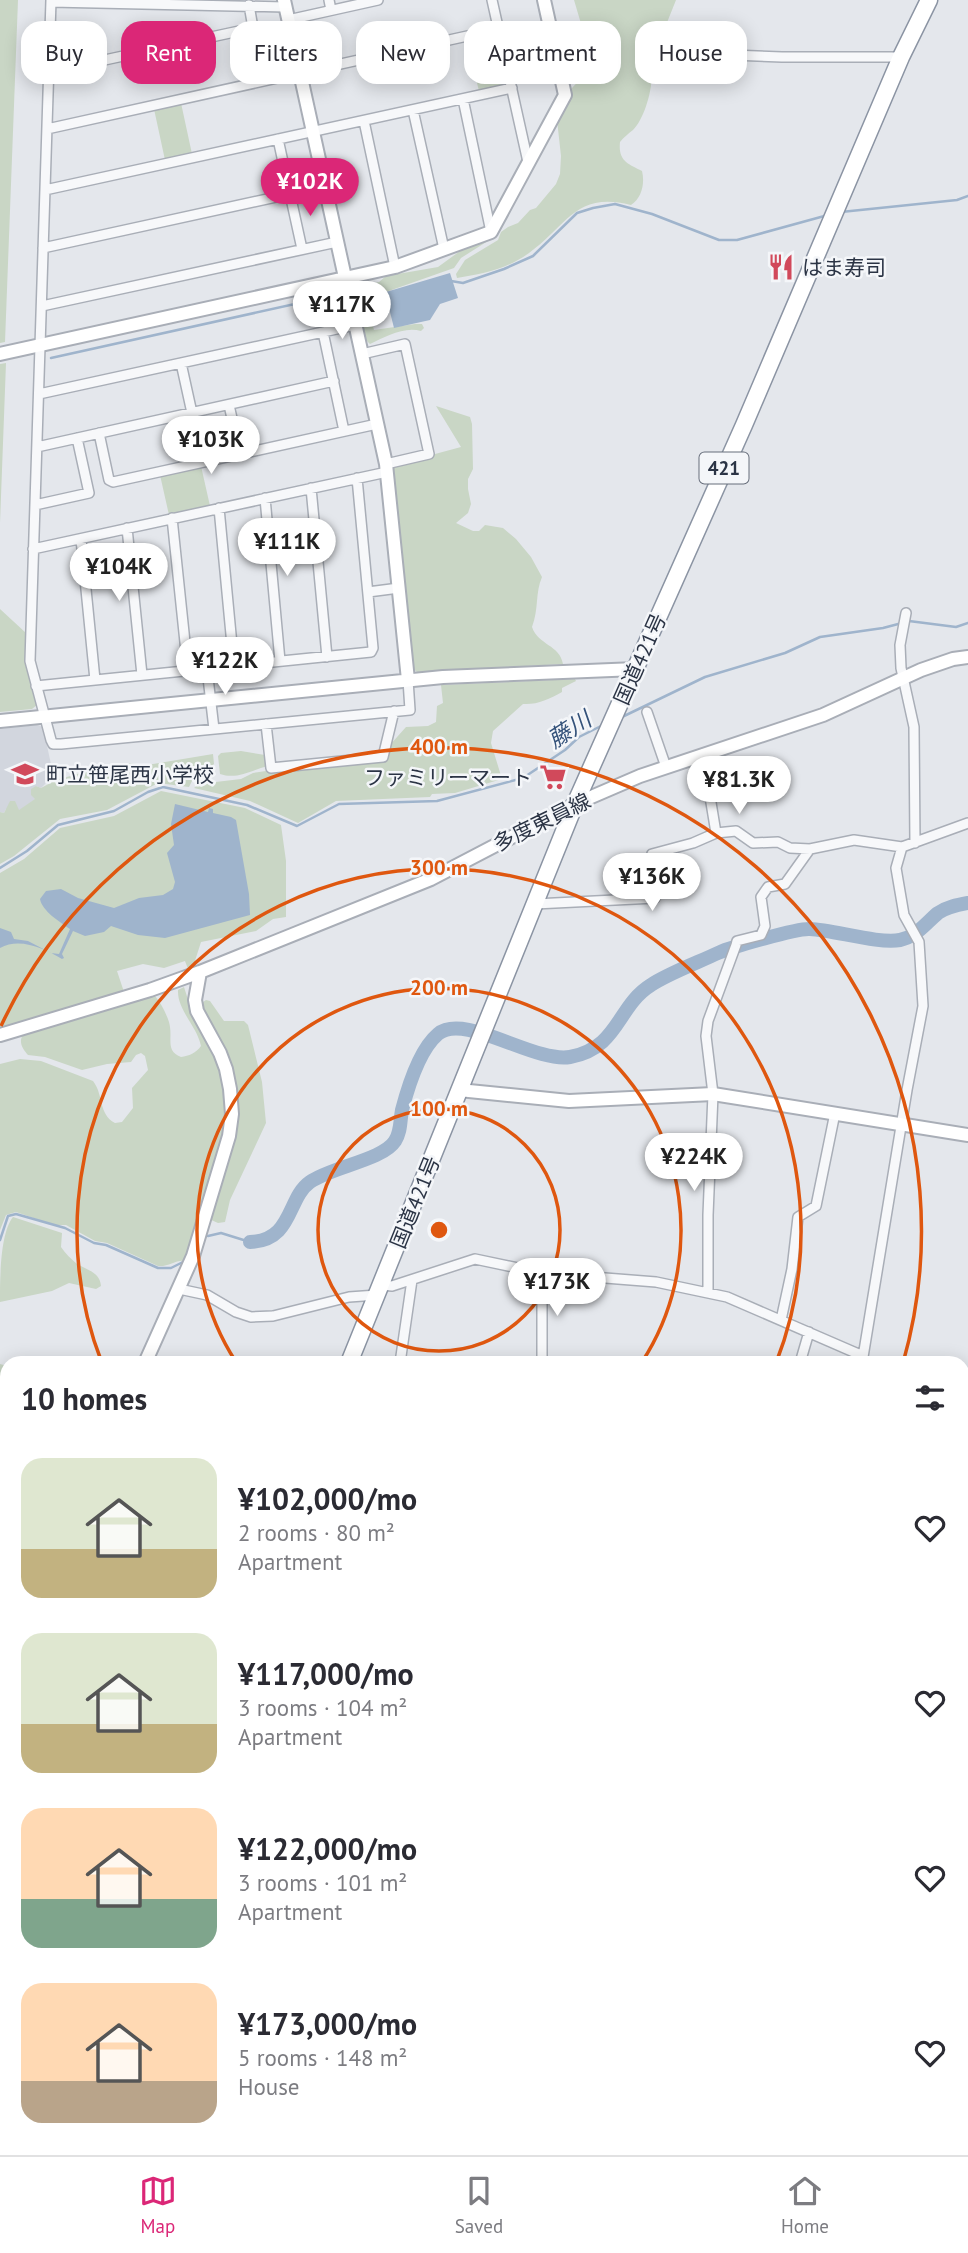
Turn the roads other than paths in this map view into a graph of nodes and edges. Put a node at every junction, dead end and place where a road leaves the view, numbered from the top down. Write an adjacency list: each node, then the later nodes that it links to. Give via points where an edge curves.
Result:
1 (329, 0): 9 (street)
2 (378, 0): 9 (street)
3 (492, 0): 12 (street)
4 (544, 0): 30 (street, via 565,95)
5 (929, 0): 16 (highway, 国道421号 / 421)
6 (51, 1): 7 (street); 10 (street)
7 (249, 5): 8 (street); 11 (street)
8 (286, 9): 9 (street)
9 (331, 10)
10 (50, 21)
11 (252, 21)
12 (497, 21)
13 (230, 32): 17 (street)
14 (464, 37): 18 (street)
15 (747, 56): 16 (street)
16 (901, 57): 75 (highway, 国道421号 / 421)
17 (107, 59)
18 (342, 63)
19 (49, 84): 27 (street)
20 (247, 84): 27 (street)
21 (302, 84): 28 (street)
22 (511, 84): 23 (street)
23 (512, 88): 24 (street); 30 (street)
24 (463, 99): 25 (street); 33 (street)
25 (413, 110): 26 (street); 37 (street)
26 (363, 121): 28 (street); 38 (street)
27 (47, 129): 31 (street)
28 (313, 132): 29 (street); 34 (street)
29 (278, 139): 31 (street); 32 (street)
30 (528, 162): 33 (street)
31 (45, 190): 35 (street)
32 (290, 194): 35 (street); 36 (street)
33 (491, 232): 37 (street)
34 (337, 242): 36 (street); 39 (street)
35 (43, 248): 40 (street)
36 (302, 249): 40 (street)
37 (444, 250): 38 (street)
38 (396, 267): 39 (street)
39 (345, 278): 41 (street); 43 (street)
40 (42, 306): 43 (street)
41 (355, 325): 42 (street); 45 (street)
42 (323, 332): 46 (street); 47 (street)
43 (40, 346): 44 (street); 48 (street)
44 (0, 354)
45 (362, 354): 51 (street); 57 (street, via 405,344 429,454)
46 (181, 363): 48 (street); 50 (street)
47 (334, 382): 49 (street); 52 (street)
48 (39, 394): 55 (street)
49 (229, 405): 50 (street); 56 (street)
50 (192, 413): 53 (street)
51 (377, 424): 52 (street); 57 (street)
52 (344, 431): 56 (street)
53 (99, 433): 54 (street); 56 (street, via 113,482)
54 (77, 438): 55 (street); 61 (street, via 89,493)
55 (37, 447): 61 (street)
56 (240, 454)
57 (387, 468): 58 (street); 67 (street)
58 (356, 478): 59 (street); 68 (street)
59 (311, 488): 60 (street); 70 (street)
60 (265, 498): 62 (street); 72 (street)
61 (35, 505): 66 (street)
62 (219, 508): 63 (street); 73 (street)
63 (172, 518): 64 (street); 76 (street)
64 (127, 528): 65 (street); 77 (street)
65 (81, 539): 66 (street); 79 (street)
66 (33, 549): 81 (street, via 30,661)
67 (399, 588): 68 (street); 80 (street)
68 (368, 592): 70 (street, via 373,650)
69 (905, 614): 78 (street, via 900,645)
70 (327, 657): 72 (street)
71 (968, 657): 78 (street, 多度東員線)
72 (280, 661): 73 (street)
73 (234, 666): 74 (street)
74 (207, 669): 76 (street); 82 (street)
75 (636, 669): 80 (street); 91 (highway, 国道421号 / 421)
76 (188, 671): 77 (street)
77 (142, 675): 79 (street)
78 (902, 677): 89 (street, 多度東員線, via 823,715); 94 (street, via 914,727)
79 (95, 680): 81 (street)
80 (408, 680): 82 (street); 83 (street, via 412,709)
81 (37, 685): 85 (street)
82 (210, 699): 85 (street); 88 (street)
83 (394, 711): 87 (street); 87 (street, via 383,757 271,768)
84 (648, 712): 90 (street)
85 (44, 716): 86 (street); 88 (street, via 53,744)
86 (0, 721)
87 (267, 724): 88 (street)
88 (214, 729)
89 (703, 754): 90 (street, 多度東員線); 93 (street)
90 (666, 767): 91 (street, 多度東員線)
91 (575, 804): 97 (highway, 国道421号 / 421); 98 (street, 多度東員線, via 431,879)
92 (968, 823): 94 (street)
93 (716, 833): 96 (street, via 736,831 753,843 778,842); 97 (street, via 652,854 655,898)
94 (915, 843): 95 (street)
95 (902, 847): 96 (street, via 854,840); 103 (street, via 896,868 904,915 920,948 923,1006)
96 (810, 849): 101 (street, via 785,884 768,887 761,897 765,926 761,935 737,941 708,1021)
97 (535, 904): 100 (highway, 国道421号 / 421)
98 (200, 972): 99 (street, 多度東員線); 107 (street, via 197,1011 226,1069 232,1114 193,1256)
99 (0, 1035)
100 (459, 1090): 101 (street, via 569,1101); 108 (highway, 国道421号 / 421)
101 (713, 1094): 102 (street); 109 (street)
102 (835, 1113): 103 (street); 110 (street, via 816,1206 799,1217)
103 (902, 1124): 104 (street); 118 (street)
104 (968, 1135)
105 (542, 1273): 106 (street, via 475,1259); 109 (street, via 656,1282); 115 (street)
106 (412, 1280): 108 (street); 114 (street)
107 (179, 1289): 108 (street, via 206,1295 251,1317 273,1316); 112 (street)
108 (379, 1290): 113 (highway, 国道421号 / 421)
109 (708, 1293): 110 (street)
110 (781, 1320): 111 (street)
111 (809, 1332): 116 (street); 117 (street)
112 (148, 1356)
113 (352, 1356)
114 (401, 1356)
115 (542, 1356)
116 (802, 1356)
117 (857, 1356)
118 (863, 1356)

